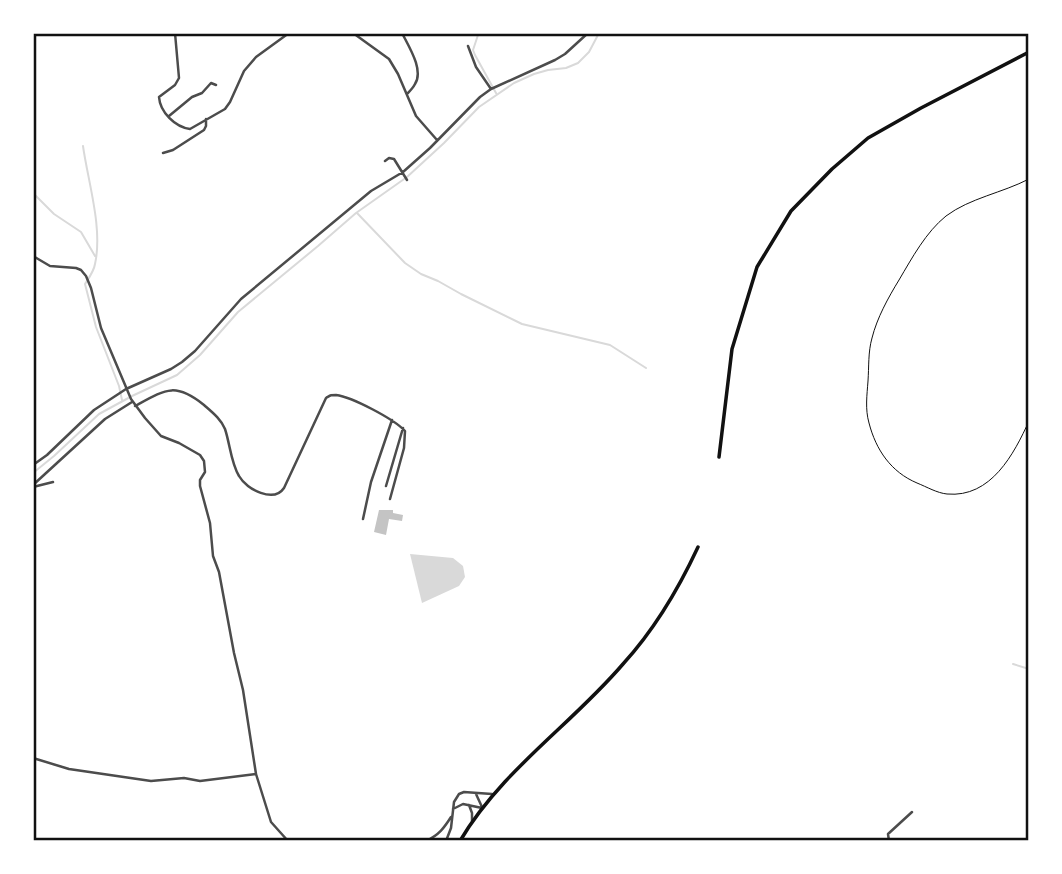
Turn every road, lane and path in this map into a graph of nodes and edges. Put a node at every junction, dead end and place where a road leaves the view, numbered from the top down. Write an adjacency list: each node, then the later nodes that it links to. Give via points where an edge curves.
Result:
1 (176, 33): 11 (street, via 179,78 159,97)
2 (289, 33): 12 (street, via 256,57 230,102)
3 (353, 33): 10 (street, via 389,59)
4 (402, 33): 10 (street, via 419,74)
5 (588, 33): 9 (street, via 555,60)
6 (468, 46): 9 (street)
7 (1029, 52): 25 (main road, via 868,138 792,211 757,267 732,349)
8 (216, 85): 11 (street, via 211,83)
9 (491, 89): 13 (street)
10 (407, 94): 13 (street, via 416,116)
11 (169, 116): 12 (street, via 178,126 190,129)
12 (206, 120): 14 (street, via 204,130)
13 (437, 140): 16 (street)
14 (163, 153)
15 (385, 161): 16 (street, via 394,159)
16 (403, 174): 18 (street); 20 (street, via 372,191 241,299 182,362)
17 (1029, 179): 23 (path, via 956,209 935,226 891,293 872,338 866,395 869,425 891,466 910,480 946,494 979,487 1005,465)
18 (407, 180)
19 (33, 256): 20 (street, via 50,266 76,268 86,276)
20 (126, 390): 21 (street); 26 (street, via 94,410)
21 (133, 402): 22 (street, via 178,389 195,398 224,426 240,478 270,495 282,492 326,398 342,397); 28 (street, via 105,419); 34 (street, via 161,436 204,461 200,486)
22 (391, 420): 24 (street); 31 (street)
23 (1029, 421)
24 (403, 428): 29 (street); 30 (street, via 404,448)
25 (719, 457)
26 (33, 465)
27 (52, 482): 28 (street)
28 (33, 486)
29 (386, 486)
30 (390, 499)
31 (363, 519)
32 (698, 547): 35 (main road, via 655,625 622,666)
33 (33, 758): 34 (street, via 69,769 151,781)
34 (256, 774): 43 (street, via 271,822)
35 (494, 793): 36 (street); 38 (main road)
36 (476, 794): 38 (street); 39 (street, via 459,794)
37 (469, 805): 38 (street); 39 (street); 42 (street)
38 (482, 808): 42 (main road)
39 (453, 809): 41 (street)
40 (912, 812): 47 (street, via 888,834)
41 (452, 817): 44 (street); 45 (street)
42 (472, 821): 46 (main road)
43 (288, 841)
44 (426, 841)
45 (446, 841)
46 (460, 841)
47 (889, 841)

